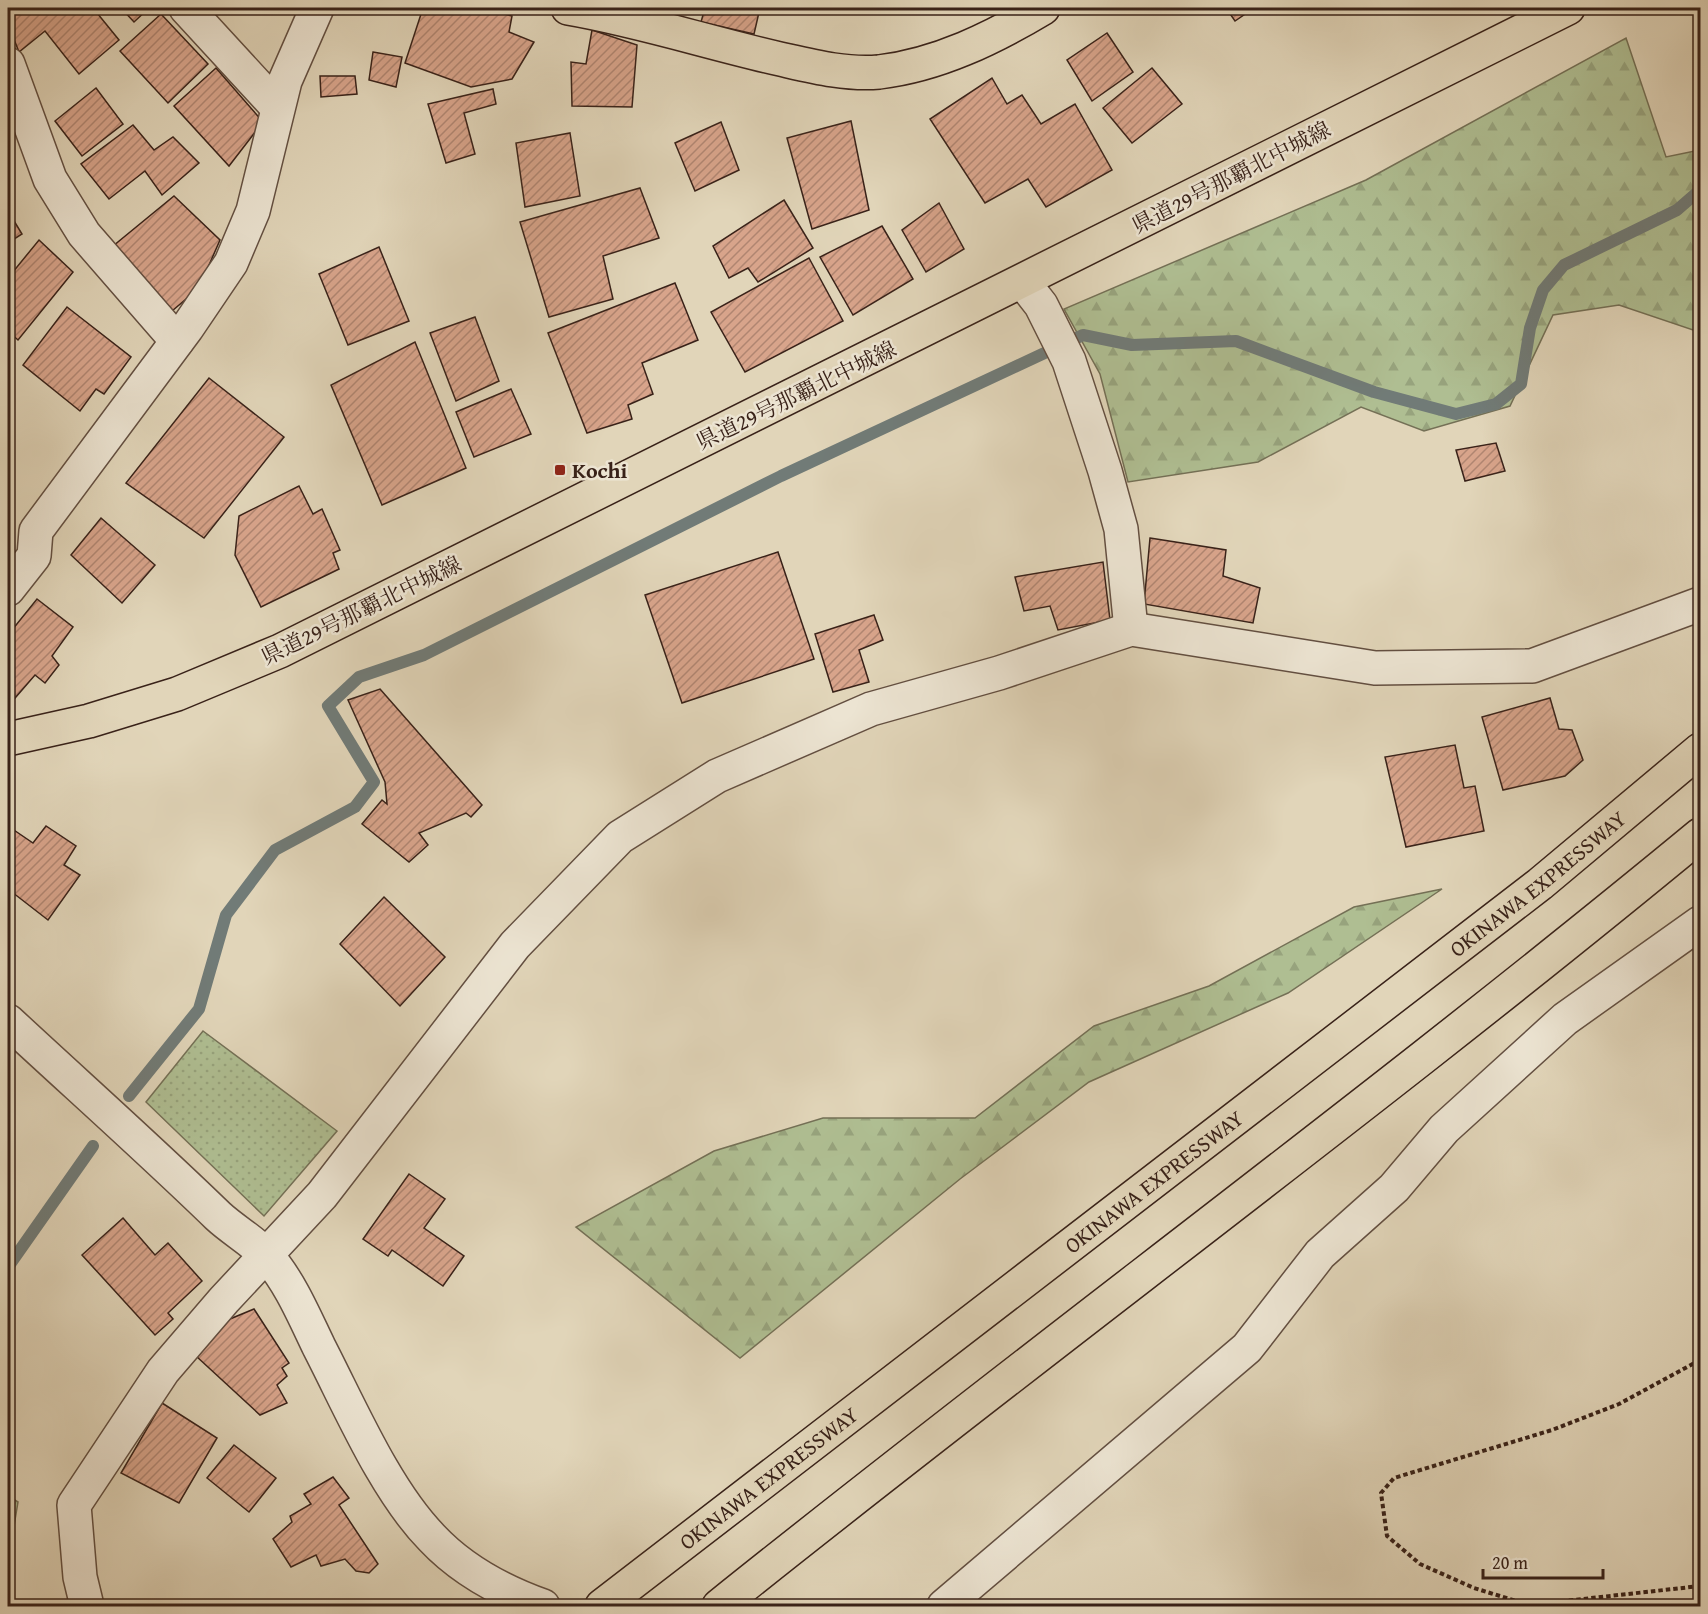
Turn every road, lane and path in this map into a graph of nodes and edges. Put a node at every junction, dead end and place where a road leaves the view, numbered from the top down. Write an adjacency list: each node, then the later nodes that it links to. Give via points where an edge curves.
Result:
1 (186, 8): 8 (street)
2 (317, 8): 8 (street)
3 (568, 8): 6 (main road)
4 (1043, 8): 6 (main road, via 1001,33 950,53 877,72 815,67 712,44)
5 (1568, 8): 9 (main road, 県道29号那覇北中城線)
6 (620, 12)
7 (8, 64): 10 (street, via 50,179 84,234)
8 (277, 107): 10 (street, via 249,221 231,263)
9 (1023, 282): 14 (street, via 1070,361 1121,529); 15 (main road, 県道29号那覇北中城線, via 280,651 177,694 89,721)
10 (177, 341): 11 (street)
11 (21, 547): 12 (street)
12 (8, 588)
13 (1701, 604): 14 (street, via 1532,666 1375,668)
14 (1131, 629): 20 (street, via 851,717 717,776 620,837 515,945 322,1195)
15 (8, 739)
16 (1701, 750): 25 (main road, OKINAWA EXPRESSWAY, via 1540,884)
17 (1701, 835): 26 (main road, via 1580,935 892,1467)
18 (1701, 923): 27 (street, via 1556,1026 1444,1129 1394,1188 1320,1254 1247,1348)
19 (8, 1022): 20 (street)
20 (266, 1256): 23 (street, via 291,1292 363,1432 414,1518 451,1556 501,1590); 24 (street, via 163,1371 75,1505 80,1577)
21 (1701, 1360): 22 (path, via 1619,1404 1552,1430 1394,1478 1380,1493 1387,1536 1420,1564 1474,1588 1529,1605)
22 (1701, 1586)
23 (534, 1603)
24 (87, 1606)
25 (602, 1606)
26 (719, 1606)
27 (944, 1606)

